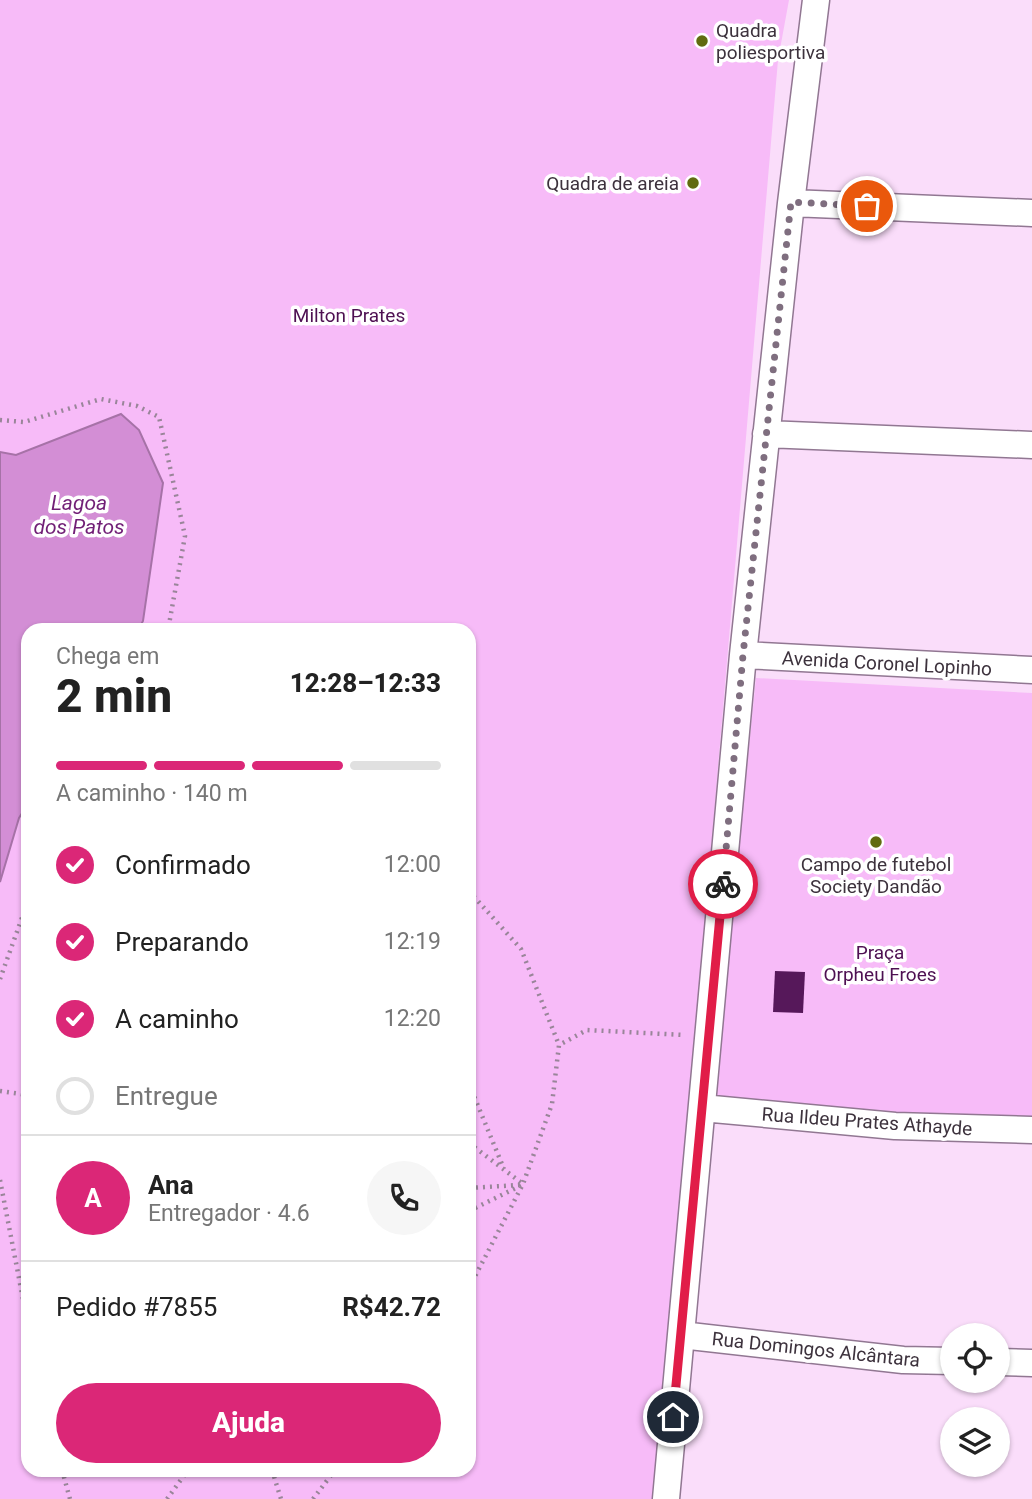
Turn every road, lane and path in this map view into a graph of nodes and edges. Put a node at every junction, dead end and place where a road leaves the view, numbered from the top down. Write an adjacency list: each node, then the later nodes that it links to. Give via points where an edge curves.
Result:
1 (816, 0): 2 (street)
2 (791, 202): 3 (street); 5 (street)
3 (1032, 213)
4 (0, 421): 7 (path, via 24,422 100,399 137,406 159,417 185,536)
5 (766, 434): 6 (street); 8 (street)
6 (1032, 445)
7 (169, 623)
8 (743, 655): 9 (street, Avenida Coronel Lopinho); 13 (street)
9 (1032, 670)
10 (476, 899): 14 (path, via 521,948)
11 (21, 920): 12 (path)
12 (0, 978)
13 (710, 1036): 14 (path, via 587,1030); 18 (street)
14 (559, 1045): 23 (path, via 552,1104)
15 (0, 1091): 16 (path)
16 (21, 1094)
17 (476, 1101): 21 (path)
18 (702, 1108): 19 (street, Rua Ildeu Prates Athayde, via 895,1126); 28 (street)
19 (1032, 1130)
20 (476, 1148): 21 (path)
21 (505, 1169): 23 (path)
22 (0, 1180): 27 (path)
23 (523, 1184): 24 (path); 25 (path); 26 (path)
24 (476, 1187)
25 (476, 1208)
26 (476, 1275)
27 (21, 1289)
28 (681, 1335): 29 (street, Rua Domingos Alcântara); 40 (street)
29 (940, 1361)
30 (1010, 1362): 31 (street)
31 (1032, 1363)
32 (64, 1477): 36 (path)
33 (183, 1477): 37 (path)
34 (274, 1477): 38 (path)
35 (330, 1477): 39 (path)
36 (70, 1499)
37 (167, 1499)
38 (281, 1499)
39 (313, 1499)
40 (666, 1499)

